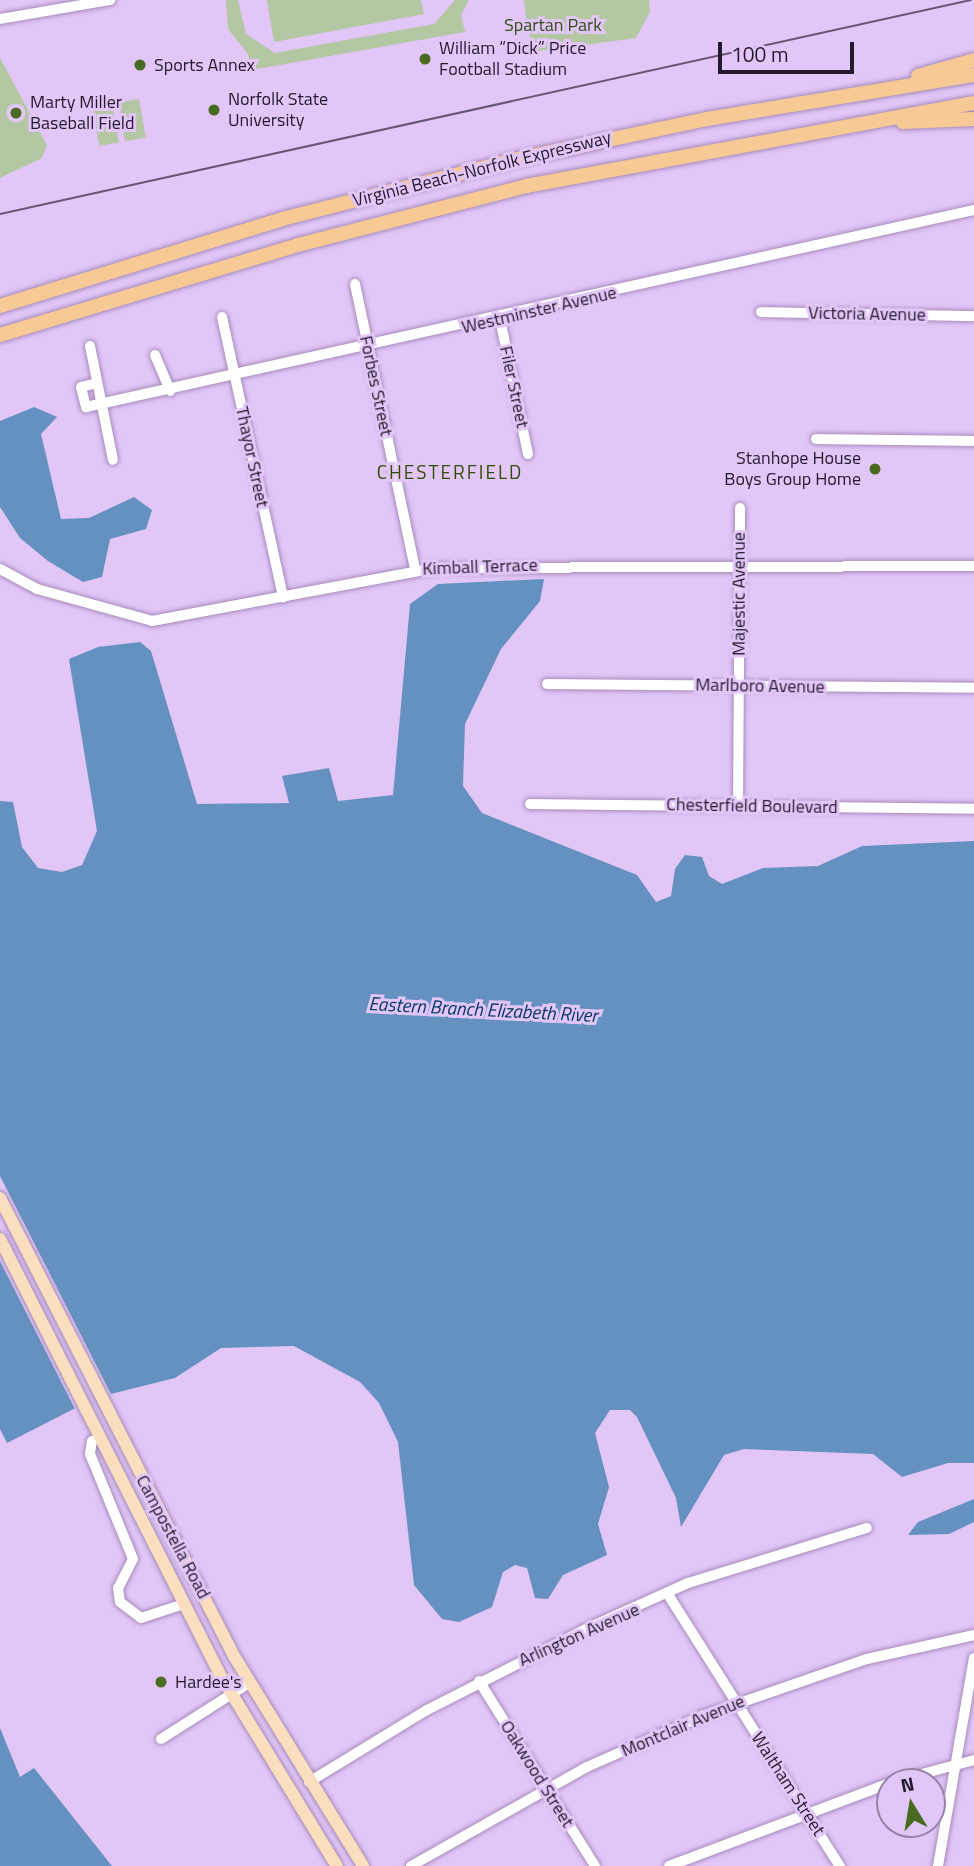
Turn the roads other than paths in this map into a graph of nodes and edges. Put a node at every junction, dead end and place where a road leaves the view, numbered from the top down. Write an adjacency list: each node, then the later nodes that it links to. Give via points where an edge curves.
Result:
1 (110, 0): 2 (street)
2 (0, 19)
3 (974, 60): 5 (highway)
4 (974, 75): 5 (highway, Virginia Beach-Norfolk Expressway)
5 (863, 92): 11 (highway, Virginia Beach-Norfolk Expressway, via 478,168 282,219)
6 (974, 103): 8 (highway, Virginia Beach-Norfolk Expressway)
7 (974, 119): 8 (highway)
8 (864, 121): 16 (highway, Virginia Beach-Norfolk Expressway, via 459,203)
9 (974, 210): 15 (street, Westminster Avenue)
10 (355, 284): 18 (street, Forbes Street)
11 (0, 306)
12 (761, 312): 13 (street, Victoria Avenue)
13 (974, 316)
14 (222, 317): 20 (street, Thayor Street)
15 (500, 319): 18 (street, Westminster Avenue); 26 (street, Filer Street)
16 (0, 335)
17 (90, 346): 21 (street)
18 (368, 348): 20 (street, Westminster Avenue); 32 (street, Forbes Street)
19 (155, 355): 22 (street)
20 (235, 376): 22 (street, Westminster Avenue); 33 (street, Thayor Street)
21 (97, 383): 23 (street); 23 (street, via 81,387 79,398 86,407)
22 (170, 391): 23 (street, Westminster Avenue)
23 (102, 404): 27 (street)
24 (816, 439): 25 (street)
25 (974, 441)
26 (528, 454)
27 (113, 460)
28 (740, 508): 29 (street, Majestic Avenue)
29 (739, 564): 30 (street, Kimball Terrace); 32 (street, Kimball Terrace); 35 (street, Majestic Avenue)
30 (974, 566)
31 (0, 569): 33 (street, Kimball Terrace, via 37,589 152,621)
32 (415, 569): 33 (street, Kimball Terrace)
33 (283, 597)
34 (547, 684): 35 (street, Marlboro Avenue)
35 (739, 686): 36 (street, Marlboro Avenue); 38 (street, Majestic Avenue)
36 (974, 688)
37 (530, 804): 38 (street, Chesterfield Boulevard)
38 (738, 805): 39 (street, Chesterfield Boulevard)
39 (974, 809)
40 (0, 1198): 49 (main road, Campostella Road)
41 (0, 1239): 45 (main road, Campostella Road)
42 (92, 1441): 45 (street, via 90,1454 133,1559 118,1588 120,1602 141,1618)
43 (867, 1528): 44 (street, Arlington Avenue, via 761,1558)
44 (669, 1596): 48 (street, Arlington Avenue); 51 (street, Waltham Street)
45 (184, 1605): 50 (main road, Campostella Road)
46 (974, 1635): 51 (street, Montclair Avenue, via 900,1649)
47 (974, 1658): 54 (street)
48 (479, 1681): 56 (street, Arlington Avenue); 58 (street, Oakwood Street)
49 (249, 1683): 50 (street); 56 (main road, Campostella Road)
50 (231, 1694): 52 (street); 60 (main road, Campostella Road)
51 (737, 1703): 58 (street, Montclair Avenue); 59 (street, Waltham Street)
52 (161, 1739)
53 (974, 1760): 54 (street)
54 (951, 1765): 55 (street); 66 (street)
55 (940, 1768)
56 (309, 1782): 61 (main road, Campostella Road)
57 (876, 1787): 59 (street)
58 (547, 1788): 62 (street, Montclair Avenue); 63 (street, Oakwood Street)
59 (806, 1811): 64 (street); 65 (street, Waltham Street)
60 (337, 1866)
61 (363, 1866)
62 (411, 1866)
63 (596, 1866)
64 (670, 1866)
65 (840, 1866)
66 (938, 1866)

